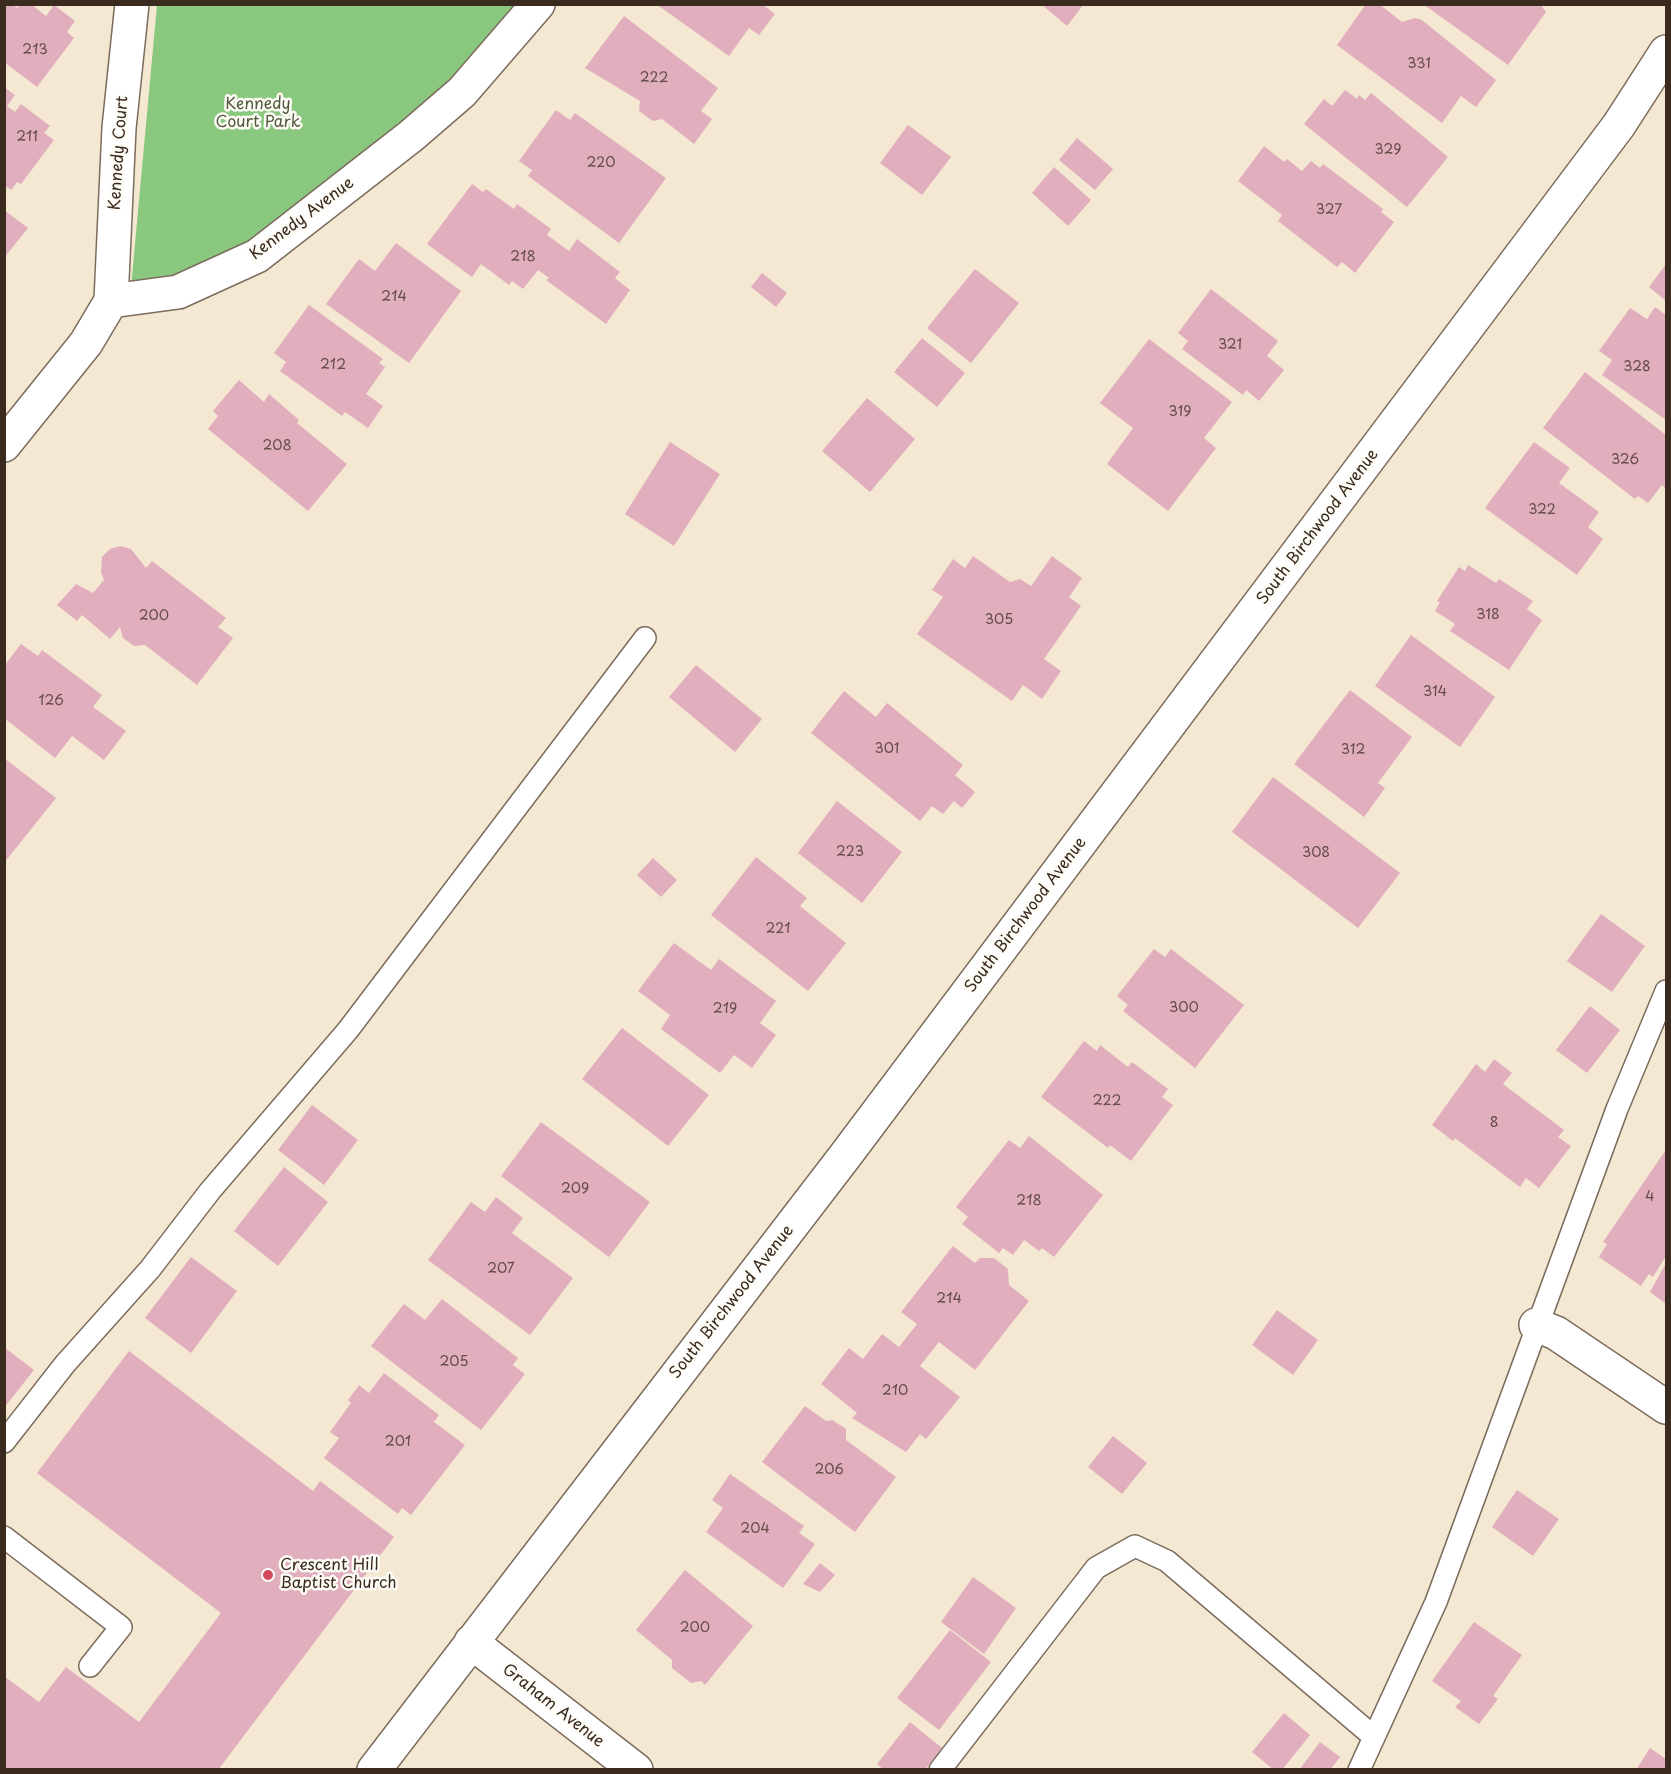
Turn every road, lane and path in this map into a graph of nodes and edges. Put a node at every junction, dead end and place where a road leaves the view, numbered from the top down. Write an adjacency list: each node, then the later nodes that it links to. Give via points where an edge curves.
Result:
1 (132, 4): 4 (street, Kennedy Court, via 119,128)
2 (538, 4): 4 (street, Kennedy Avenue, via 462,92 257,256 178,292)
3 (1666, 52): 12 (street, South Birchwood Avenue, via 1619,125 867,1128)
4 (111, 301): 5 (street, via 86,343)
5 (4, 445)
6 (645, 638): 10 (lane, via 348,1030 210,1191 150,1269 65,1364)
7 (1666, 992): 8 (lane, via 1617,1109)
8 (1536, 1325): 9 (street, via 1557,1332); 14 (lane, via 1436,1602)
9 (1666, 1407)
10 (4, 1442)
11 (4, 1537): 13 (lane, via 121,1627)
12 (471, 1642): 15 (street, South Birchwood Avenue); 16 (street, Graham Avenue)
13 (90, 1666)
14 (1374, 1737): 17 (lane, via 1167,1561 1135,1546 1096,1568); 18 (lane)
15 (374, 1770)
16 (636, 1770)
17 (940, 1770)
18 (1359, 1770)

